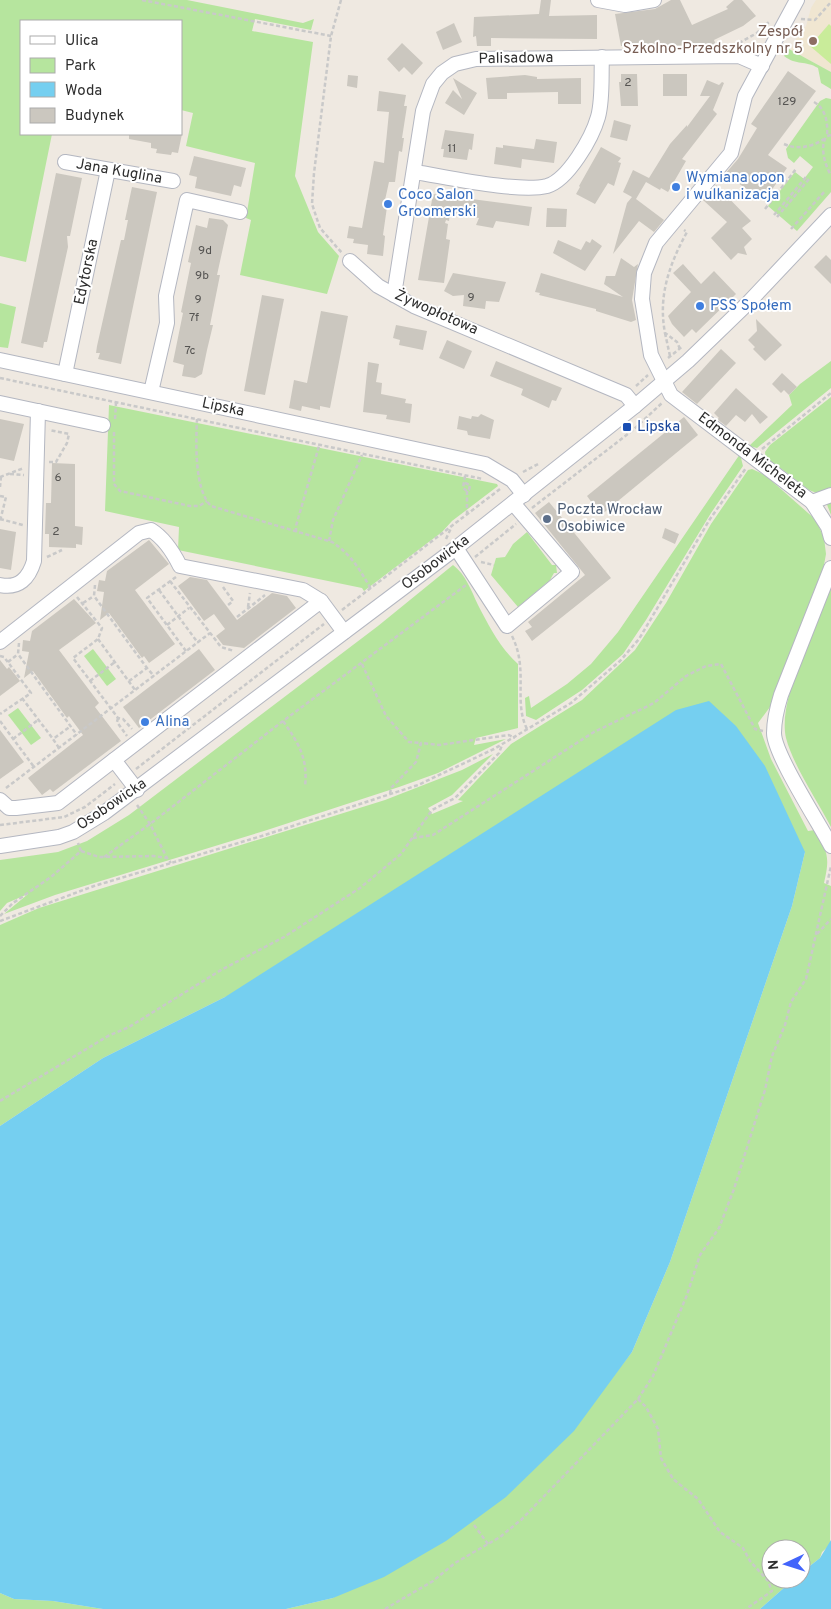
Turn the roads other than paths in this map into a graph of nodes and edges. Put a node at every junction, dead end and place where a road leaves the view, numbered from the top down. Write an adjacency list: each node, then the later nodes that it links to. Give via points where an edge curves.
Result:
1 (598, 0): 2 (street, via 625,5)
2 (654, 0)
3 (797, 0): 5 (street, Edmonda Micheleta)
4 (602, 57): 5 (street, Palisadowa, via 739,56); 8 (street, Palisadowa, via 476,59 449,68 433,84 427,97); 8 (street, via 598,116 573,164 557,181 525,188)
5 (762, 66): 16 (street, Edmonda Micheleta, via 745,96 731,153 656,243 646,263 642,286 643,310 650,355)
6 (65, 162): 7 (street, Jana Kuglina)
7 (108, 170): 9 (street, Jana Kuglina); 15 (street, Edytorska)
8 (415, 172): 13 (street, Palisadowa)
9 (173, 181)
10 (240, 212): 17 (street, via 187,200 166,296 167,323)
11 (831, 215): 16 (street, Osobowicka, via 748,303)
12 (350, 261): 13 (street, Żywopłotowa, via 378,286)
13 (394, 295): 19 (street, Żywopłotowa, via 626,394)
14 (0, 360): 15 (street, Lipska)
15 (65, 374): 17 (street, Lipska)
16 (663, 382): 19 (street, Osobowicka); 24 (street, Edmonda Micheleta, via 676,399)
17 (150, 392): 23 (street, Lipska, via 486,464 512,480)
18 (0, 403): 20 (street)
19 (636, 406): 23 (street, Osobowicka)
20 (38, 411): 21 (street); 28 (street, via 34,561 28,577 22,582)
21 (111, 425)
22 (831, 495): 24 (street)
23 (518, 499): 26 (street, Osobowicka); 26 (street, Lipska, via 523,516 572,572 507,626)
24 (812, 502): 25 (street, Edmonda Micheleta)
25 (831, 538)
26 (456, 548): 30 (street, Osobowicka)
27 (831, 568): 36 (street, via 780,695 774,734 788,768)
28 (0, 585)
29 (320, 602): 30 (street); 31 (street, via 303,590 180,566 159,535 151,530 139,533); 32 (street)
30 (344, 632): 33 (street, Osobowicka)
31 (0, 642)
32 (114, 760): 33 (street); 34 (street, via 58,803 9,808)
33 (134, 792): 35 (street, Osobowicka, via 72,832)
34 (1, 796)
35 (0, 846)
36 (831, 846)

